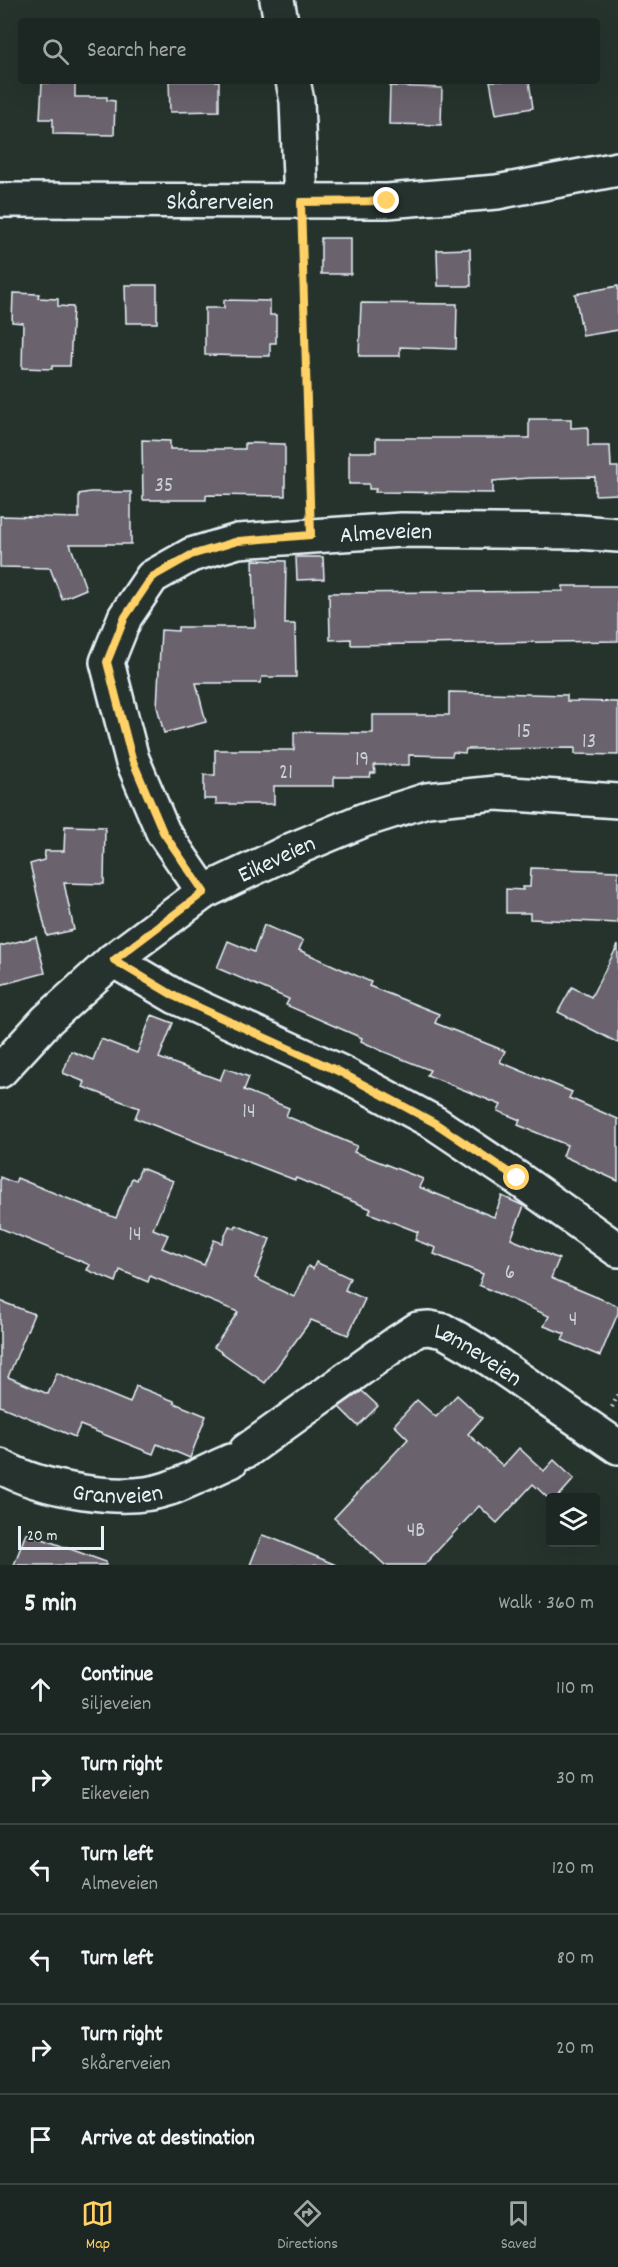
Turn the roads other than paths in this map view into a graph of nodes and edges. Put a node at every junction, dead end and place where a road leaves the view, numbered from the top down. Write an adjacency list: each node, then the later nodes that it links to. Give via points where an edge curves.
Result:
1 (277, 0): 2 (street)
2 (280, 18)
3 (294, 84): 6 (street)
4 (618, 169): 6 (street, Skårerveien, via 465,196)
5 (0, 200): 6 (street, Skårerveien)
6 (301, 202)
7 (618, 535): 9 (street, Almeveien, via 401,530 238,541 191,555 152,577 125,617 107,662 132,759 163,832)
8 (618, 801): 9 (street, Eikeveien, via 496,793 427,800 364,820)
9 (204, 892): 10 (street, Eikeveien)
10 (114, 960): 11 (street, Eikeveien, via 47,1020); 12 (street, via 176,997 340,1072 435,1123)
11 (0, 1071)
12 (618, 1250)
13 (618, 1447): 14 (street, Lønneveien, via 472,1347 444,1331 429,1328 418,1329 398,1342)
14 (238, 1456): 15 (street, Granveien, via 165,1490 127,1496 56,1487 15,1475)
15 (0, 1466)

